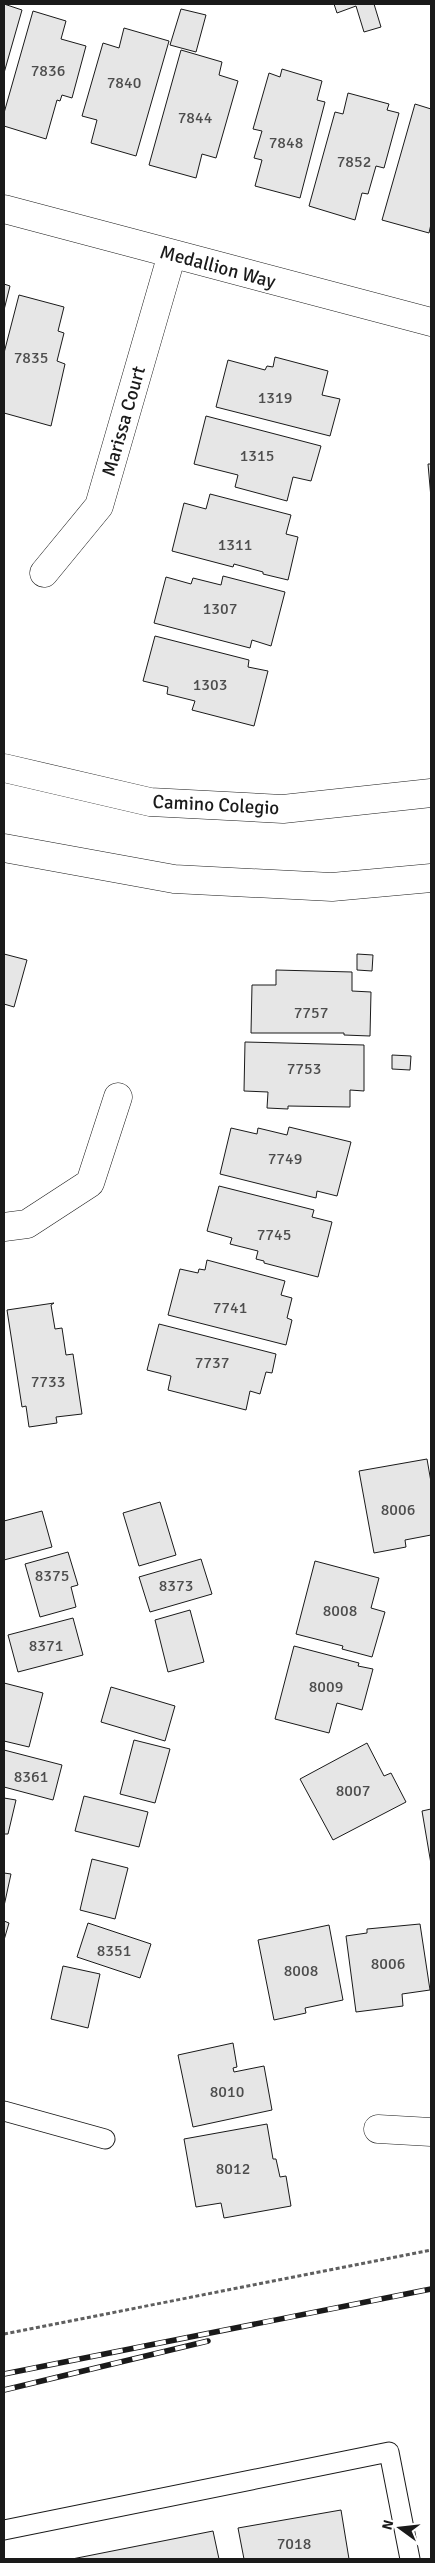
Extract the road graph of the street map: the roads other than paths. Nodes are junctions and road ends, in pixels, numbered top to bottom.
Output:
1 (4, 209) edge
2 (172, 254) junction
3 (431, 322) edge
4 (44, 573) dead end
5 (4, 768) edge
6 (431, 793) edge
7 (4, 848) edge
8 (431, 878) edge
9 (118, 1097) dead end
10 (4, 1227) edge
11 (4, 2110) edge
12 (378, 2129) dead end
13 (431, 2132) edge
14 (105, 2139) dead end
15 (4, 2530) edge
16 (410, 2559) edge

1 - 2 street, Medallion Way
2 - 3 street, Medallion Way
2 - 4 street, Marissa Court
5 - 6 street, Camino Colegio
7 - 8 street
9 - 10 street
11 - 14 lane
12 - 13 street
15 - 16 lane

